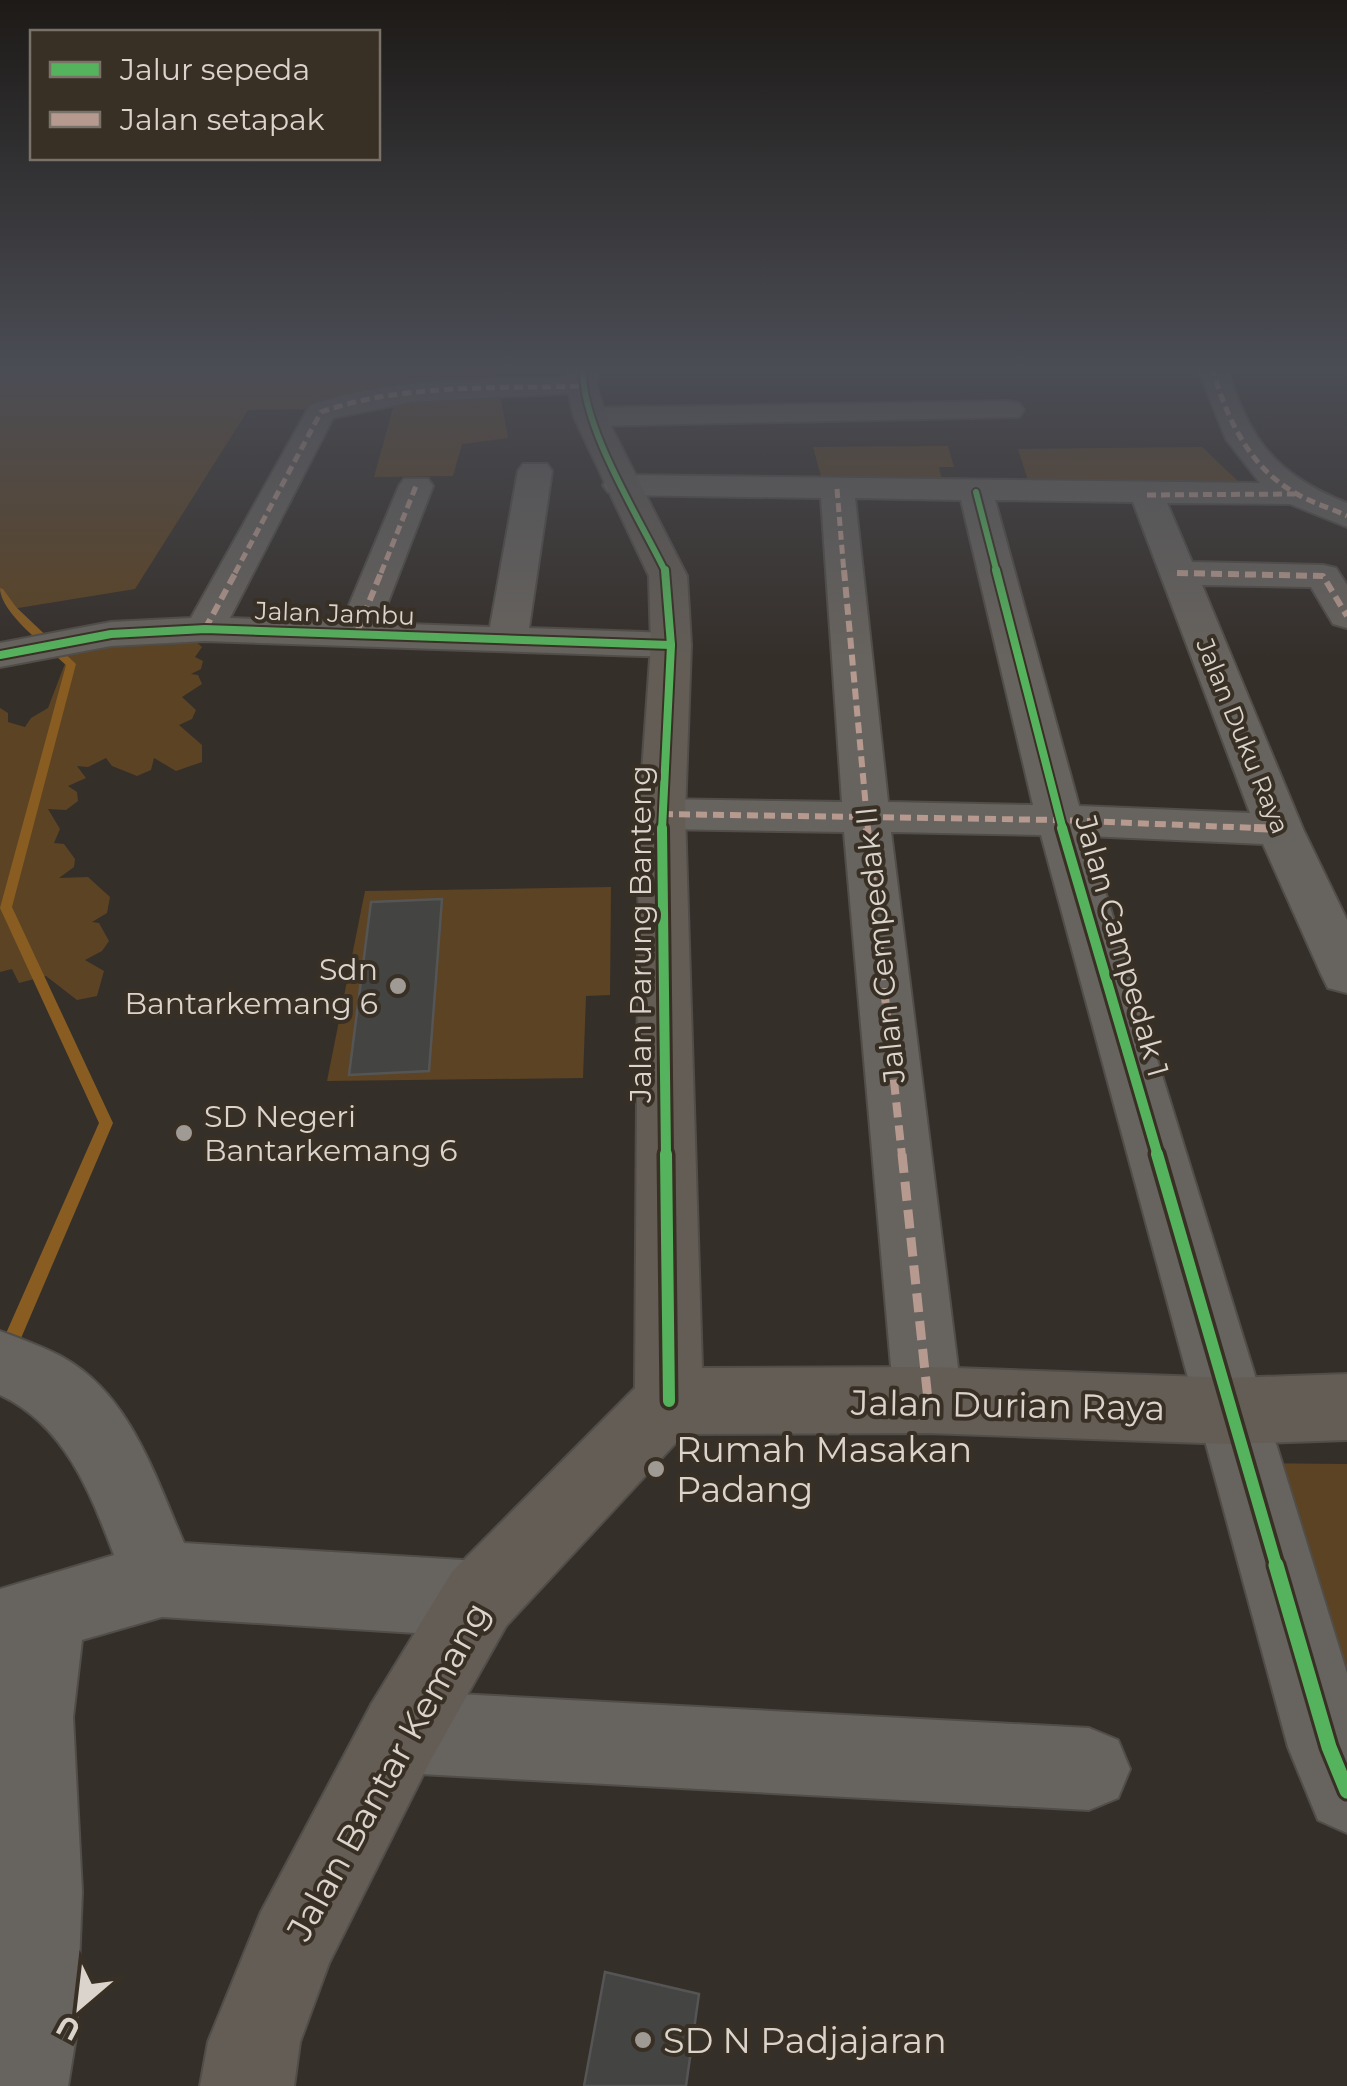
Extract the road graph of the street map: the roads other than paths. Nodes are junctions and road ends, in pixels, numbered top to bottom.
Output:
1 (293, 464) edge
2 (612, 464) edge
3 (1262, 464) edge
4 (535, 471) dead end
5 (416, 486) dead end
6 (620, 486) junction
7 (837, 489) junction
8 (976, 492) junction
9 (1148, 494) junction
10 (1294, 494) junction
11 (1347, 516) edge
12 (1177, 573) junction
13 (1347, 616) edge
14 (205, 629) junction
15 (357, 632) junction
16 (508, 639) junction
17 (672, 644) junction
18 (4, 654) edge
19 (662, 814) junction
20 (866, 816) junction
21 (1060, 820) junction
22 (1280, 829) junction
23 (1330, 898) edge
24 (1347, 974) edge
25 (2, 1363) edge
26 (928, 1400) junction
27 (669, 1401) junction
28 (1347, 1407) edge
29 (1230, 1411) junction
30 (162, 1579) junction
31 (480, 1599) junction
32 (21, 1620) edge
33 (401, 1732) junction
34 (1089, 1769) dead end
35 (1347, 1791) edge
36 (21, 2086) edge
37 (247, 2086) edge

1 - 14 street
2 - 6 street, Jalan Parung Banteng
3 - 10 street
4 - 16 street
5 - 15 street
6 - 7 street
6 - 17 street, Jalan Parung Banteng
7 - 8 street
7 - 20 street, Jalan Cempedak II
8 - 9 street
8 - 21 street, Jalan Campedak 1
9 - 10 street
9 - 12 street, Jalan Duku Raya
10 - 11 street
12 - 13 street
12 - 22 street, Jalan Duku Raya
14 - 15 street, Jalan Jambu
14 - 18 street, Jalan Jambu
15 - 16 street, Jalan Jambu
16 - 17 street, Jalan Jambu
17 - 19 street, Jalan Parung Banteng
19 - 20 street
19 - 27 street, Jalan Parung Banteng
20 - 21 street
20 - 26 street, Jalan Cempedak II
21 - 22 street
21 - 29 street, Jalan Campedak 1
22 - 23 street, Jalan Duku Raya
23 - 24 street, Jalan Duku Raya
25 - 30 street
26 - 27 street, Jalan Durian Raya
26 - 29 street, Jalan Durian Raya
27 - 31 street, Jalan Bantar Kemang
28 - 29 street, Jalan Durian Raya
29 - 35 street, Jalan Campedak 1
30 - 31 street
30 - 32 street
31 - 33 street, Jalan Bantar Kemang
32 - 36 street
33 - 34 street
33 - 37 street, Jalan Bantar Kemang

